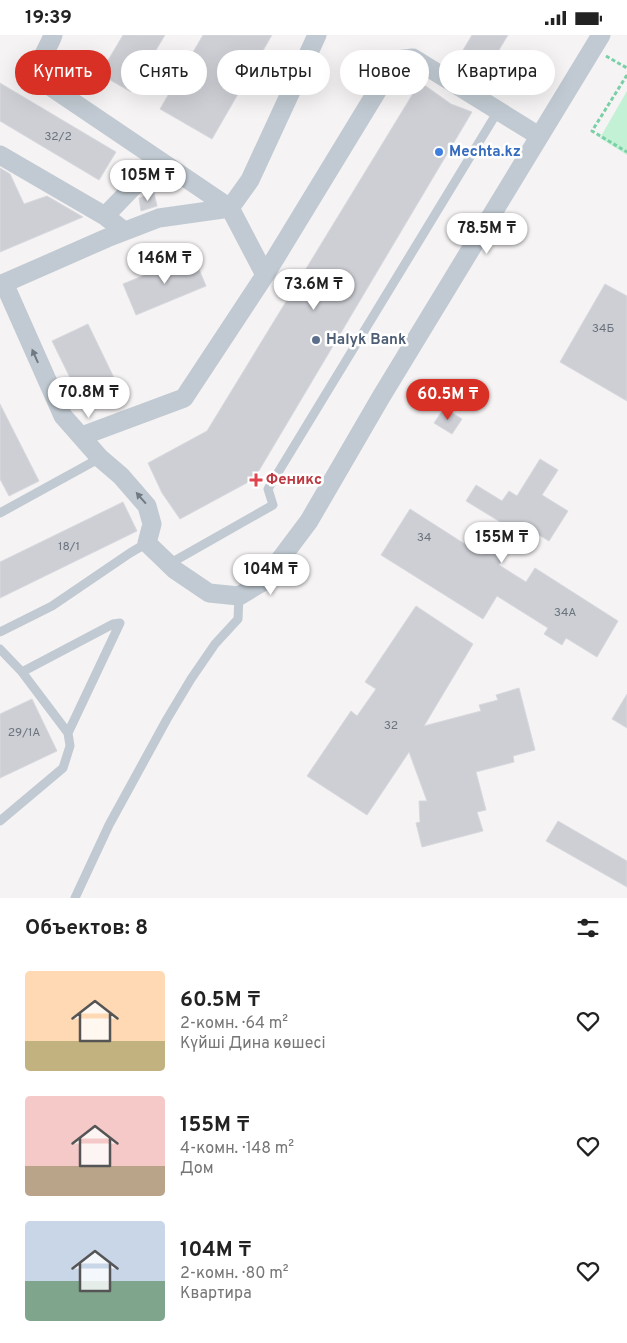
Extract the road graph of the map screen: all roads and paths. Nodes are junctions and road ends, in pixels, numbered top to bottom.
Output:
1 (54, 35) edge
2 (317, 35) edge
3 (597, 41) edge
4 (627, 68) edge
5 (627, 75) edge
6 (498, 111) junction
7 (539, 136) junction
8 (627, 152) edge
9 (0, 155) edge
10 (158, 161) junction
11 (230, 208) junction
12 (105, 216) junction
13 (124, 231) junction
14 (265, 275) junction
15 (2, 284) edge
16 (82, 436) junction
17 (100, 458) junction
18 (0, 513) edge
19 (148, 543) junction
20 (169, 564) junction
21 (239, 596) junction
22 (0, 632) edge
23 (0, 649) edge
24 (22, 672) junction
25 (68, 733) junction
26 (0, 821) edge
27 (74, 898) edge

1 - 10 street
2 - 11 street
3 - 4 path
3 - 7 street
5 - 8 path
6 - 7 street
6 - 14 street
6 - 20 lane
7 - 21 street
9 - 12 street
10 - 11 street
10 - 12 street
11 - 13 street
11 - 14 street
12 - 13 street
13 - 15 street
14 - 16 street
16 -> 15 street
16 - 17 street
17 - 18 lane
19 -> 17 street
19 - 20 street
19 - 22 lane
20 - 21 street
21 - 27 lane
23 - 24 lane
24 - 25 lane
24 - 25 lane
25 - 26 lane

